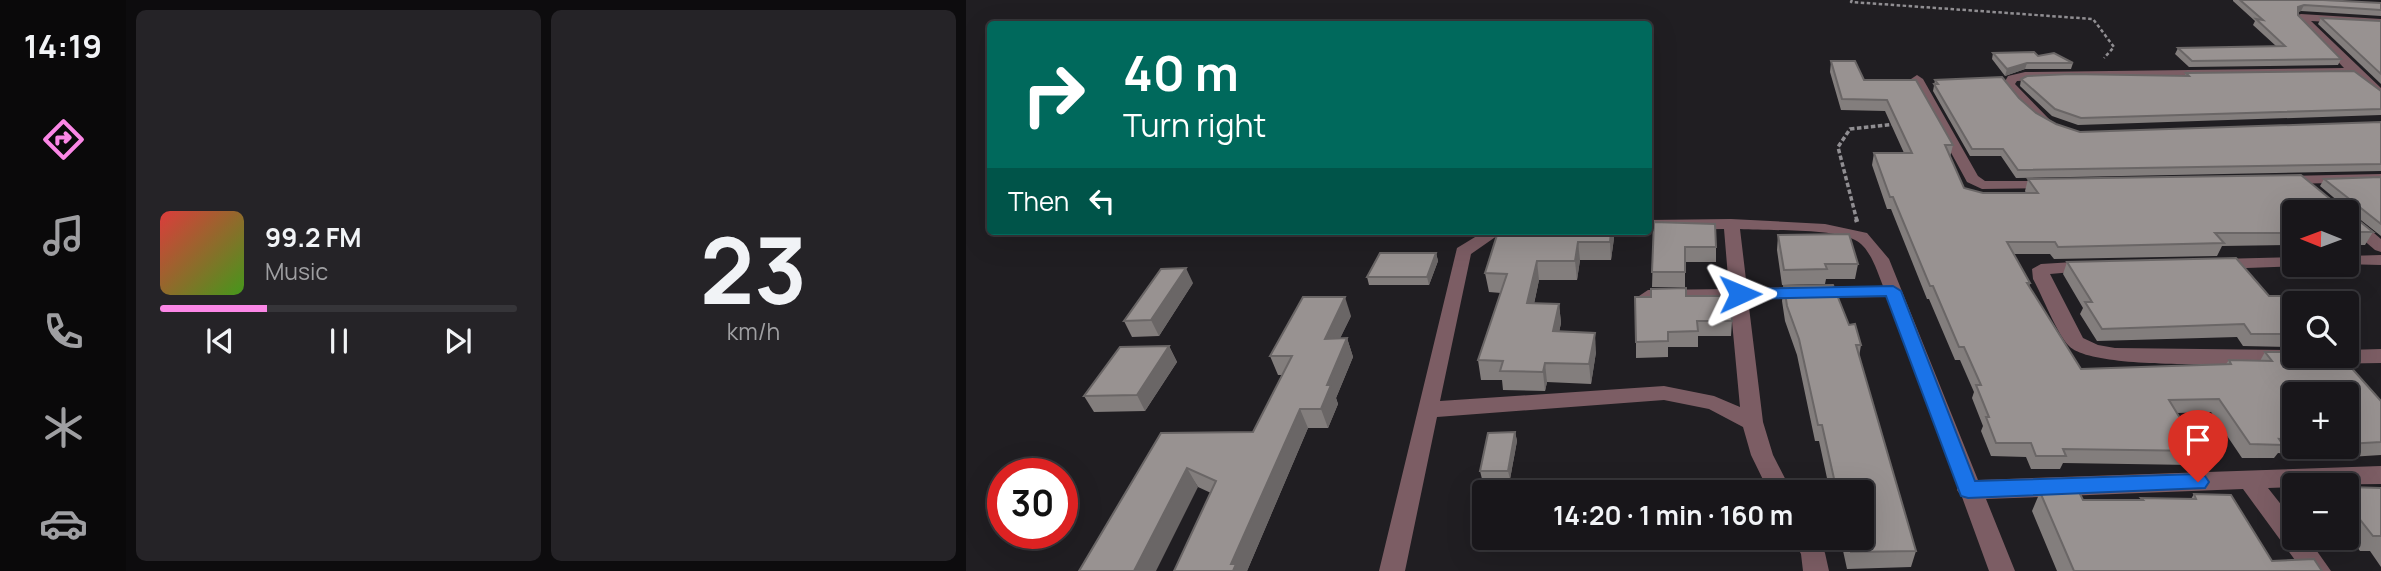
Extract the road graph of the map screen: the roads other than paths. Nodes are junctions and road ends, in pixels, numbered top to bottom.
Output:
1 (2381, 22) edge
2 (2354, 71) junction
3 (1917, 79) edge
4 (2381, 94) edge
5 (2057, 128) edge
6 (2381, 178) edge
7 (2273, 180) edge
8 (2300, 180) junction
9 (2064, 184) edge
10 (2320, 196) edge
11 (1731, 224) junction
12 (1652, 225) edge
13 (2359, 228) edge
14 (1490, 235) edge
15 (2381, 247) edge
16 (2381, 260) edge
17 (2359, 261) edge
18 (2282, 262) edge
19 (2202, 264) edge
20 (2106, 266) edge
21 (1893, 291) junction
22 (1740, 294) junction
23 (1648, 296) edge
24 (2381, 356) edge
25 (1427, 410) junction
26 (1752, 422) junction
27 (2381, 475) edge
28 (1775, 480) edge
29 (2249, 480) junction
30 (1968, 490) junction
31 (1811, 550) edge
32 (1392, 571) edge
33 (1816, 571) edge
34 (2001, 571) edge
35 (2318, 571) edge

1 - 2 street
2 - 4 street
2 - 5 street
3 - 9 street
6 - 8 street
7 - 8 street
8 - 10 street
11 - 12 street
11 - 21 street
11 - 22 street
13 - 15 street
14 - 25 street
16 - 17 street
18 - 19 street
20 - 24 street
21 - 22 street
21 - 30 street
22 - 23 street
22 - 26 street
25 - 26 street
25 - 32 street
26 - 28 street
27 - 29 street
29 - 30 street
29 - 35 street
30 - 34 street
31 - 33 street

